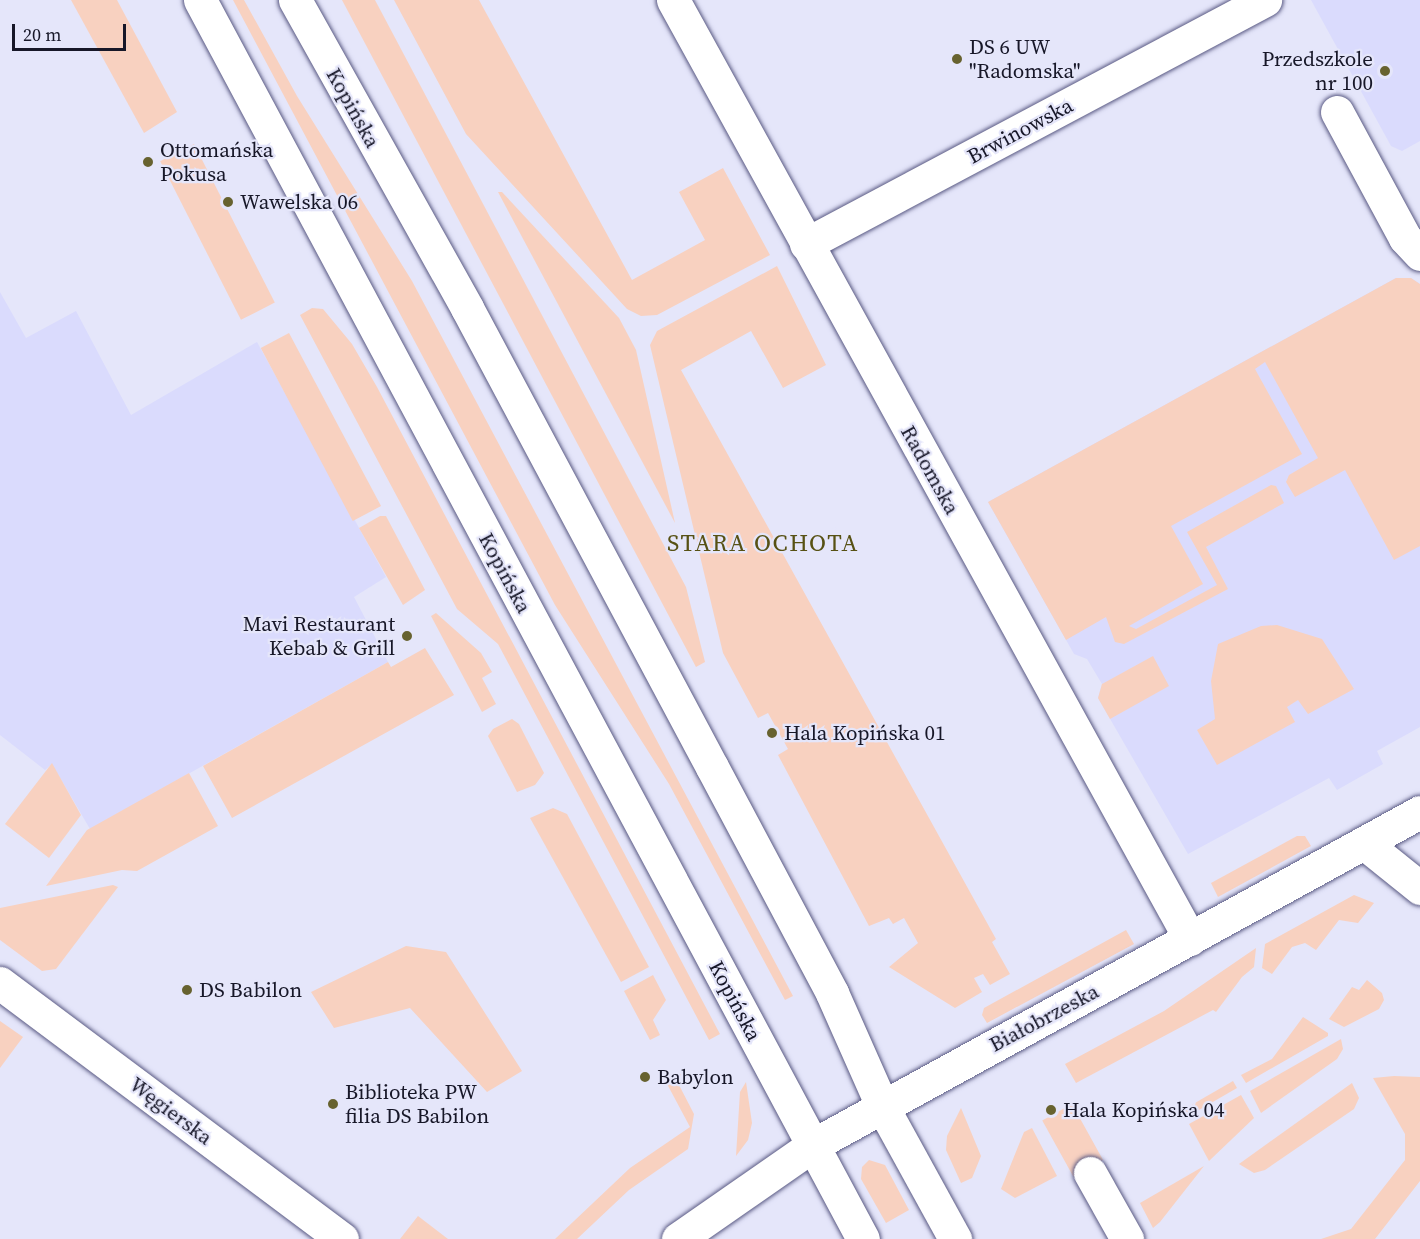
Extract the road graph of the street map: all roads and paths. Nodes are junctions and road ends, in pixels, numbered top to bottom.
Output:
1 (200, 0) edge
2 (294, 0) edge
3 (674, 0) edge
4 (1265, 0) edge
5 (1337, 112) dead end
6 (806, 244) junction
7 (1420, 254) edge
8 (1420, 813) edge
9 (1364, 843) junction
10 (1420, 888) edge
11 (1190, 939) junction
12 (0, 983) edge
13 (882, 1106) junction
14 (813, 1145) junction
15 (1090, 1173) dead end
16 (342, 1239) edge
17 (678, 1239) edge
18 (863, 1239) edge
19 (955, 1239) edge
20 (1127, 1239) edge

1 - 14 street, Kopińska
2 - 13 street, Kopińska
3 - 6 street, Radomska
4 - 6 street, Brwinowska
5 - 7 street
6 - 11 street, Radomska
8 - 9 street, Białobrzeska
9 - 10 street
9 - 11 street, Białobrzeska
11 - 13 street, Białobrzeska
12 - 16 street, Węgierska
13 - 14 street, Białobrzeska
13 - 19 street, Kopińska
14 - 17 street, Białobrzeska
14 - 18 street, Kopińska
15 - 20 street

